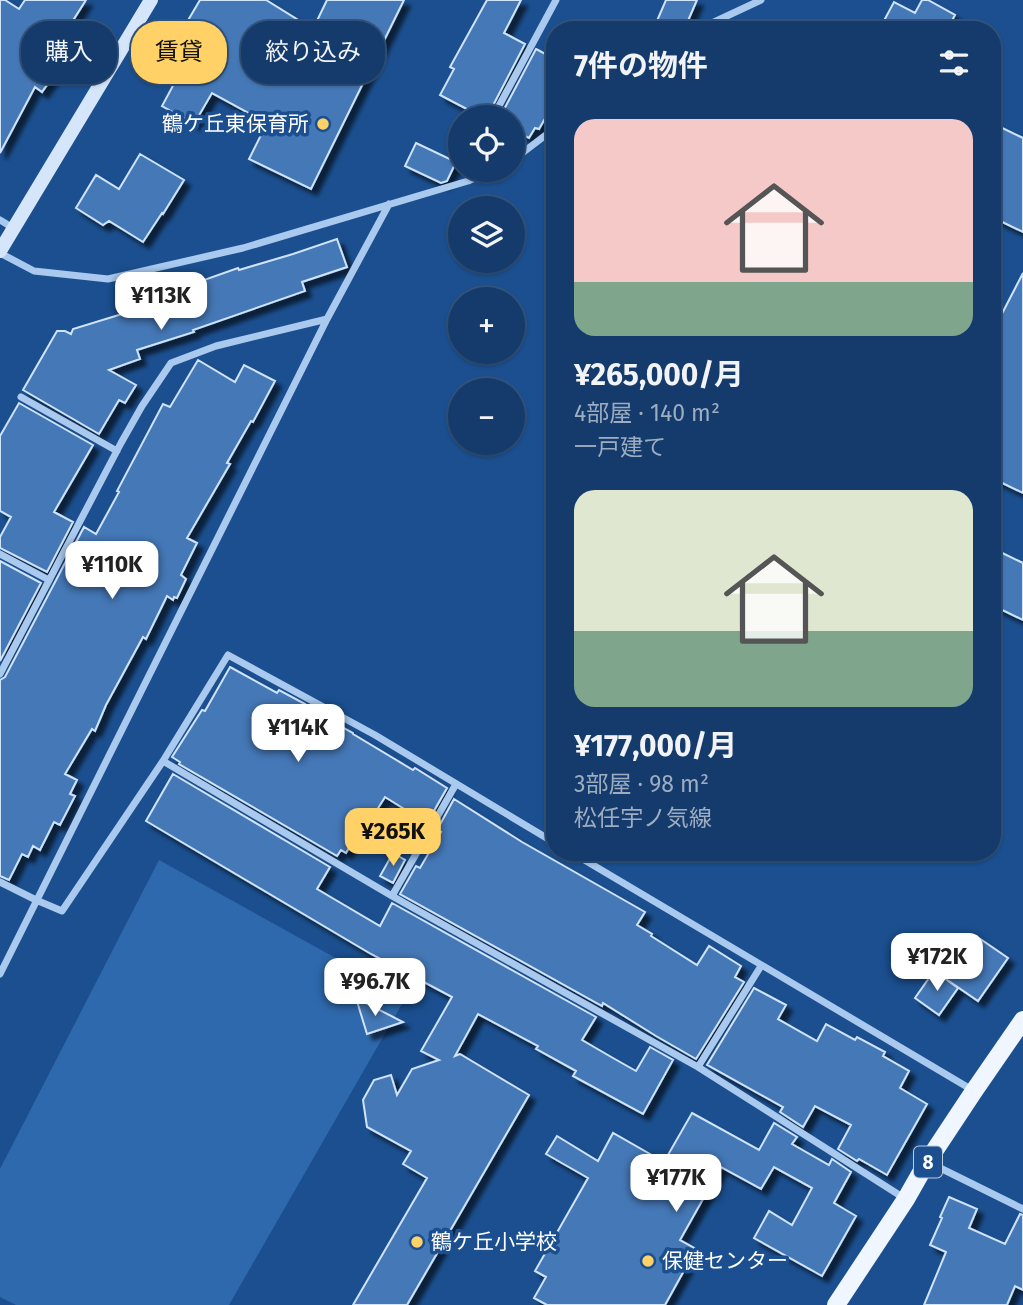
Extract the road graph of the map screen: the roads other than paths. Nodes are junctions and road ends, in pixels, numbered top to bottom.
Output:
1 (151, 0) edge
2 (556, 0) edge
3 (761, 0) edge
4 (716, 21) edge
5 (499, 105) edge
6 (546, 135) edge
7 (525, 151) edge
8 (465, 182) edge
9 (389, 204) junction
10 (0, 220) edge
11 (13, 228) junction
12 (0, 252) edge
13 (327, 319) junction
14 (21, 397) dead end
15 (117, 451) junction
16 (0, 554) edge
17 (49, 580) junction
18 (0, 674) edge
19 (163, 761) junction
20 (456, 784) junction
21 (546, 838) edge
22 (586, 861) edge
23 (0, 882) edge
24 (392, 896) junction
25 (36, 900) junction
26 (761, 966) junction
27 (0, 974) edge
28 (1023, 1020) edge
29 (698, 1067) junction
30 (974, 1091) junction
31 (928, 1162) junction
32 (906, 1199) junction
33 (1023, 1209) edge
34 (836, 1305) edge

1 - 11 street
2 - 5 street
3 - 4 street
6 - 7 street
8 - 9 street
9 - 12 street
9 - 13 street
10 - 11 street
11 - 12 street
13 - 15 street
13 - 25 street
14 - 15 street
15 - 17 street
16 - 17 street
17 - 18 street
19 - 20 street
19 - 24 street
19 - 25 street
20 - 21 street
20 - 24 street
22 - 26 street
23 - 25 street
24 - 29 street
25 - 27 street
26 - 29 street
26 - 30 street
28 - 30 main road, 8
29 - 32 street
30 - 31 main road, 8
31 - 32 main road, 8
31 - 33 street
32 - 34 main road, 8

